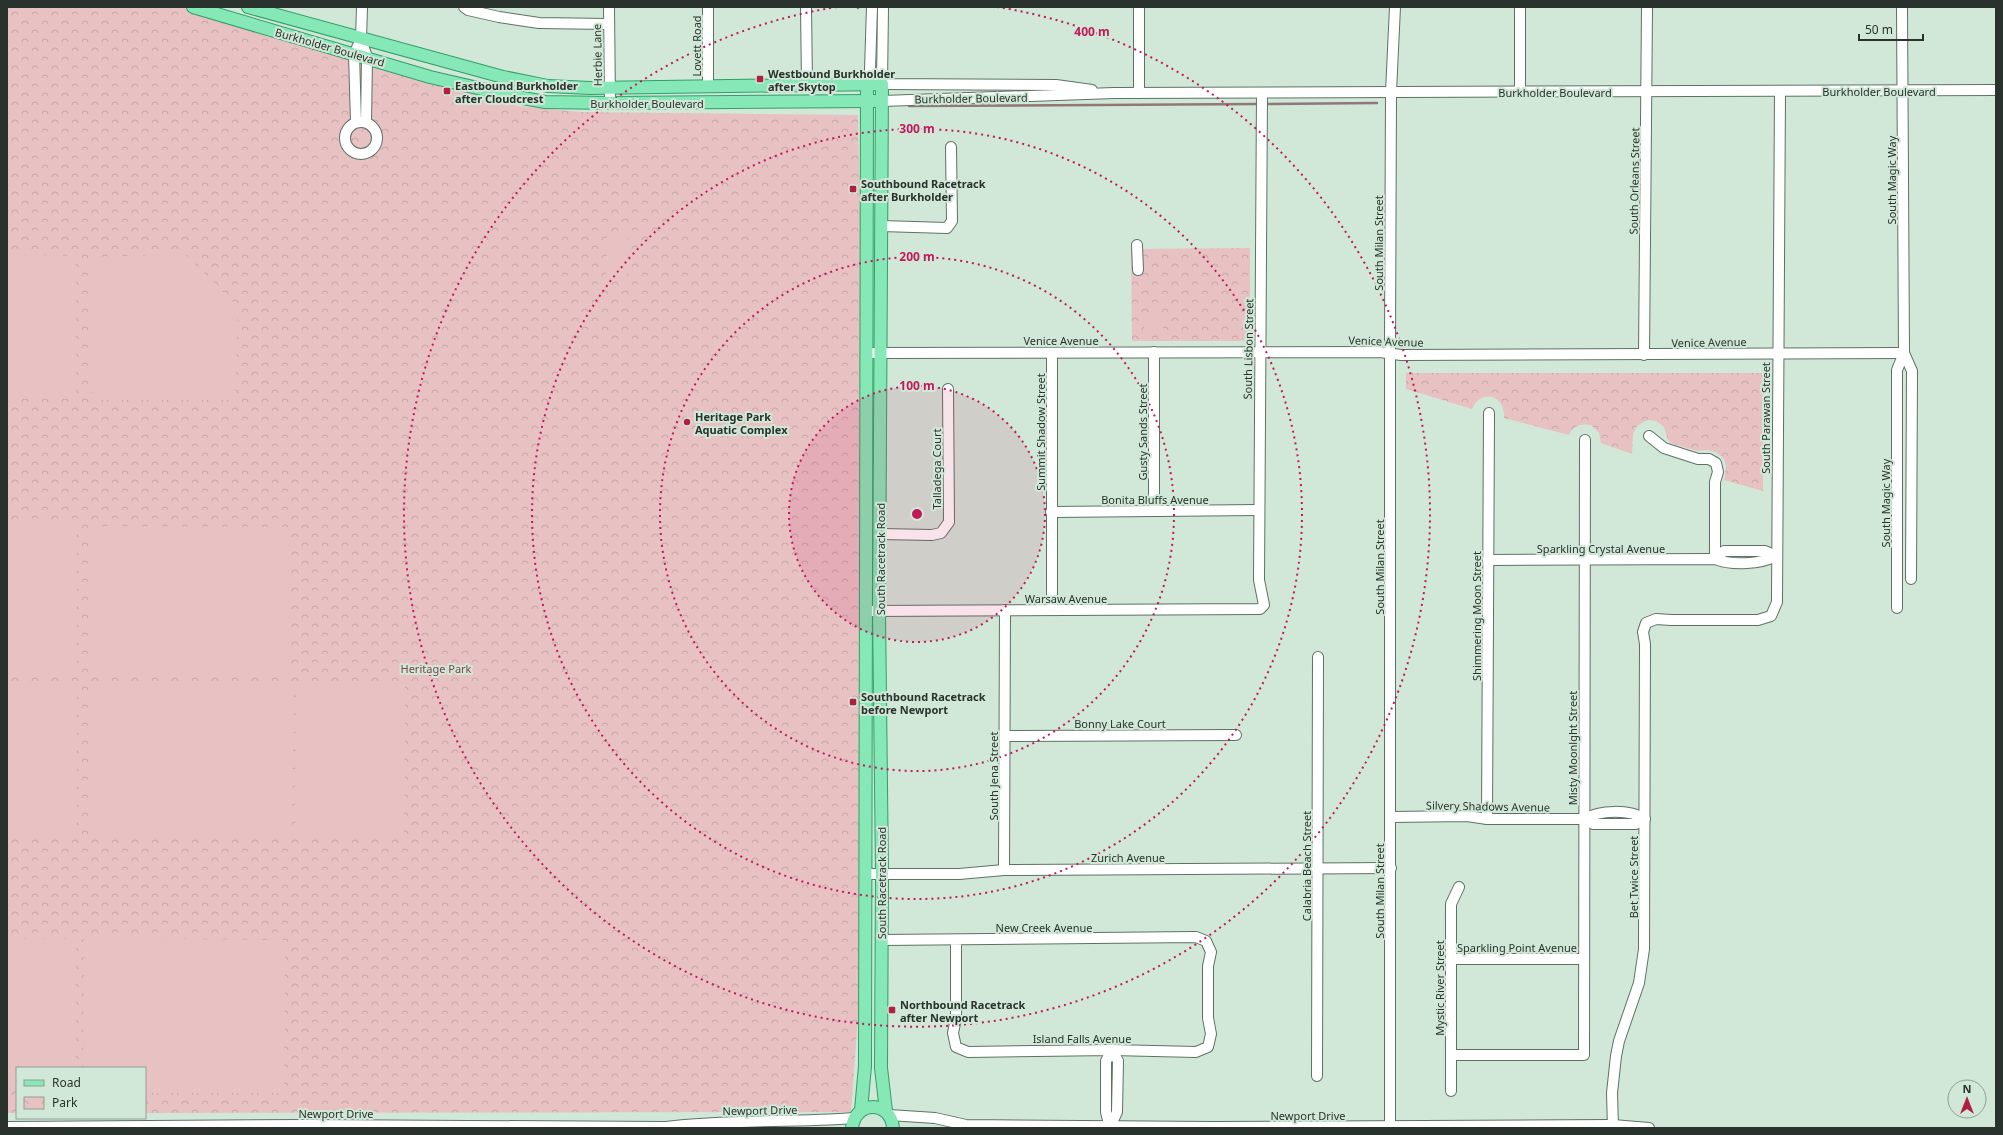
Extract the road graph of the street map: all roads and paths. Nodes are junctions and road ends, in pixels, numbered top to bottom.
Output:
1 (193, 7) edge
2 (248, 7) edge
3 (362, 7) edge
4 (464, 7) edge
5 (609, 7) edge
6 (708, 7) edge
7 (806, 7) edge
8 (872, 7) edge
9 (883, 7) edge
10 (1139, 7) edge
11 (1395, 7) edge
12 (1520, 7) edge
13 (1647, 7) edge
14 (1902, 7) edge
15 (608, 24) junction
16 (361, 39) junction
17 (354, 54) junction
18 (367, 57) junction
19 (867, 84) junction
20 (882, 84) junction
21 (708, 85) junction
22 (807, 85) junction
23 (610, 87) junction
24 (1902, 90) junction
25 (1996, 90) edge
26 (1780, 91) junction
27 (1391, 92) junction
28 (1520, 92) junction
29 (1647, 92) junction
30 (1114, 93) junction
31 (1139, 93) junction
32 (1262, 93) junction
33 (882, 101) junction
34 (867, 102) junction
35 (610, 104) junction
36 (356, 122) junction
37 (366, 122) junction
38 (951, 147) dead end
39 (881, 226) junction
40 (1137, 245) dead end
41 (1138, 270) dead end
42 (1052, 352) junction
43 (1154, 352) junction
44 (1259, 352) junction
45 (866, 353) junction
46 (881, 353) junction
47 (1390, 353) junction
48 (1777, 353) junction
49 (1904, 353) junction
50 (1644, 355) junction
51 (948, 389) dead end
52 (1488, 413) dead end
53 (1649, 436) dead end
54 (1585, 440) dead end
55 (1259, 510) junction
56 (1154, 511) junction
57 (1051, 512) junction
58 (880, 534) junction
59 (1777, 556) junction
60 (1715, 559) junction
61 (1488, 560) junction
62 (1585, 560) junction
63 (1911, 579) dead end
64 (1264, 605) joint
65 (1897, 608) dead end
66 (1005, 610) junction
67 (1052, 610) junction
68 (867, 611) junction
69 (880, 611) junction
70 (1646, 623) joint
71 (1318, 656) dead end
72 (1236, 735) dead end
73 (1005, 736) junction
74 (1391, 817) junction
75 (1487, 819) junction
76 (1584, 819) junction
77 (1645, 819) junction
78 (1391, 868) junction
79 (1318, 869) junction
80 (1004, 870) junction
81 (882, 873) junction
82 (866, 874) junction
83 (1459, 887) dead end
84 (881, 940) junction
85 (956, 940) junction
86 (1451, 959) junction
87 (1584, 959) junction
88 (1208, 1046) joint
89 (1112, 1050) junction
90 (1451, 1055) junction
91 (1318, 1076) dead end
92 (1451, 1091) dead end
93 (888, 1113) junction
94 (856, 1119) edge
95 (966, 1125) junction
96 (7, 1127) edge
97 (309, 1127) edge
98 (364, 1127) edge
99 (488, 1127) edge
100 (607, 1127) edge
101 (1110, 1127) edge
102 (1390, 1127) junction
103 (1612, 1127) edge
104 (97, 1128) edge
105 (667, 1128) edge
106 (893, 1128) edge
107 (955, 1128) edge
108 (1214, 1128) edge
109 (1649, 1128) edge

1 - 17 main road, Burkholder Boulevard
2 - 16 main road, Burkholder Boulevard
3 - 16 street
4 - 15 street
5 - 15 street, Herbie Lane
6 - 21 street, Lovett Road
7 - 22 street
8 - 19 street, South Racetrack Road
9 - 20 street, South Racetrack Road
10 - 31 street
11 - 27 street, South Milan Street
12 - 28 street
13 - 29 street, South Orleans Street
14 - 24 street, South Magic Way
15 - 23 street, Herbie Lane
16 - 17 street
16 - 18 street
16 - 23 main road, Burkholder Boulevard
17 - 18 main road, Burkholder Boulevard
17 - 36 street
18 - 35 main road, Burkholder Boulevard
18 - 37 street
19 - 20 main road, Burkholder Boulevard
19 - 22 main road, Burkholder Boulevard
19 - 34 main road, South Racetrack Road
20 - 30 street, Burkholder Boulevard
20 - 33 main road, South Racetrack Road
21 - 22 main road, Burkholder Boulevard
21 - 23 main road, Burkholder Boulevard
23 - 35 street, Herbie Lane
24 - 25 street, Burkholder Boulevard
24 - 26 street, Burkholder Boulevard
24 - 49 street, South Magic Way
26 - 29 street, Burkholder Boulevard
26 - 48 street, South Parawan Street
27 - 28 street, Burkholder Boulevard
27 - 32 street, Burkholder Boulevard
27 - 47 street, South Milan Street
28 - 29 street, Burkholder Boulevard
29 - 50 street, South Orleans Street
30 - 31 street, Burkholder Boulevard
30 - 33 street, Burkholder Boulevard
31 - 32 street, Burkholder Boulevard
32 - 44 street, South Lisbon Street
33 - 34 main road, Burkholder Boulevard
33 - 39 main road, South Racetrack Road
34 - 35 main road, Burkholder Boulevard
34 - 45 main road, South Racetrack Road
36 - 37 street
36 - 37 street
38 - 39 street
39 - 46 main road, South Racetrack Road
40 - 41 street
42 - 43 street, Venice Avenue
42 - 46 street, Venice Avenue
42 - 57 street, Summit Shadow Street
43 - 44 street, Venice Avenue
43 - 56 street, Gusty Sands Street
44 - 47 street, Venice Avenue
44 - 55 street, South Lisbon Street
45 - 46 street, Venice Avenue
45 - 68 main road, South Racetrack Road
46 - 58 main road, South Racetrack Road
47 - 50 street, Venice Avenue
47 - 74 street, South Milan Street
48 - 49 street, Venice Avenue
48 - 50 street, Venice Avenue
48 - 59 street, South Parawan Street
49 - 63 street, South Magic Way
49 - 65 street, South Magic Way
51 - 58 street, Talladega Court
52 - 61 street, Shimmering Moon Street
53 - 60 street
54 - 62 street, Misty Moonlght Street
55 - 56 street, Bonita Bluffs Avenue
55 - 64 street, South Lisbon Street
56 - 57 street, Bonita Bluffs Avenue
57 - 67 street, Summit Shadow Street
58 - 69 main road, South Racetrack Road
59 - 60 street, Sparkling Crystal Avenue
59 - 70 street, South Parawan Street
60 - 62 street, Sparkling Crystal Avenue
61 - 62 street, Sparkling Crystal Avenue
61 - 75 street, Shimmering Moon Street
62 - 76 street, Misty Moonlght Street
64 - 67 street, Warsaw Avenue
66 - 67 street, Warsaw Avenue
66 - 69 street, Warsaw Avenue
66 - 73 street, South Jena Street
68 - 69 street, Warsaw Avenue
68 - 82 main road, South Racetrack Road
69 - 81 main road, South Racetrack Road
70 - 77 street, Bet Twice Street
71 - 79 street, Calabria Beach Street
72 - 73 street, Bonny Lake Court
73 - 80 street, South Jena Street
74 - 75 street, Silvery Shadows Avenue
74 - 78 street, South Milan Street
75 - 76 street, Silvery Shadows Avenue
76 - 77 street, Silvery Shadows Avenue
76 - 87 street, Misty Moonlght Street
77 - 103 street, Bet Twice Street
78 - 79 street, Zurich Avenue
78 - 102 street, South Milan Street
79 - 80 street, Zurich Avenue
79 - 91 street, Calabria Beach Street
80 - 81 street, Zurich Avenue
81 - 82 street, Zurich Avenue
81 - 84 main road, South Racetrack Road
82 - 94 main road, South Racetrack Road
83 - 86 street, Mystic River Street
84 - 85 street, New Creek Avenue
84 - 93 main road, South Racetrack Road
85 - 88 street, New Creek Avenue
85 - 89 street, Island Falls Avenue
86 - 87 street, Sparkling Point Avenue
86 - 90 street, Mystic River Street
87 - 90 street, Misty Moonlght Street
88 - 89 street, Island Falls Avenue
89 - 101 street
90 - 92 street, Mystic River Street
93 - 94 main road
93 - 95 street, Newport Drive
93 - 106 main road, South Racetrack Road
94 - 105 street, Newport Drive
95 - 101 street, Newport Drive
95 - 107 street, Newport Drive
96 - 104 street, Newport Drive
97 - 98 street, Newport Drive
97 - 104 street, Newport Drive
98 - 99 street, Newport Drive
99 - 100 street, Newport Drive
100 - 105 street, Newport Drive
101 - 108 street, Newport Drive
102 - 103 street, Newport Drive
102 - 108 street, Newport Drive
103 - 109 street, Newport Drive

